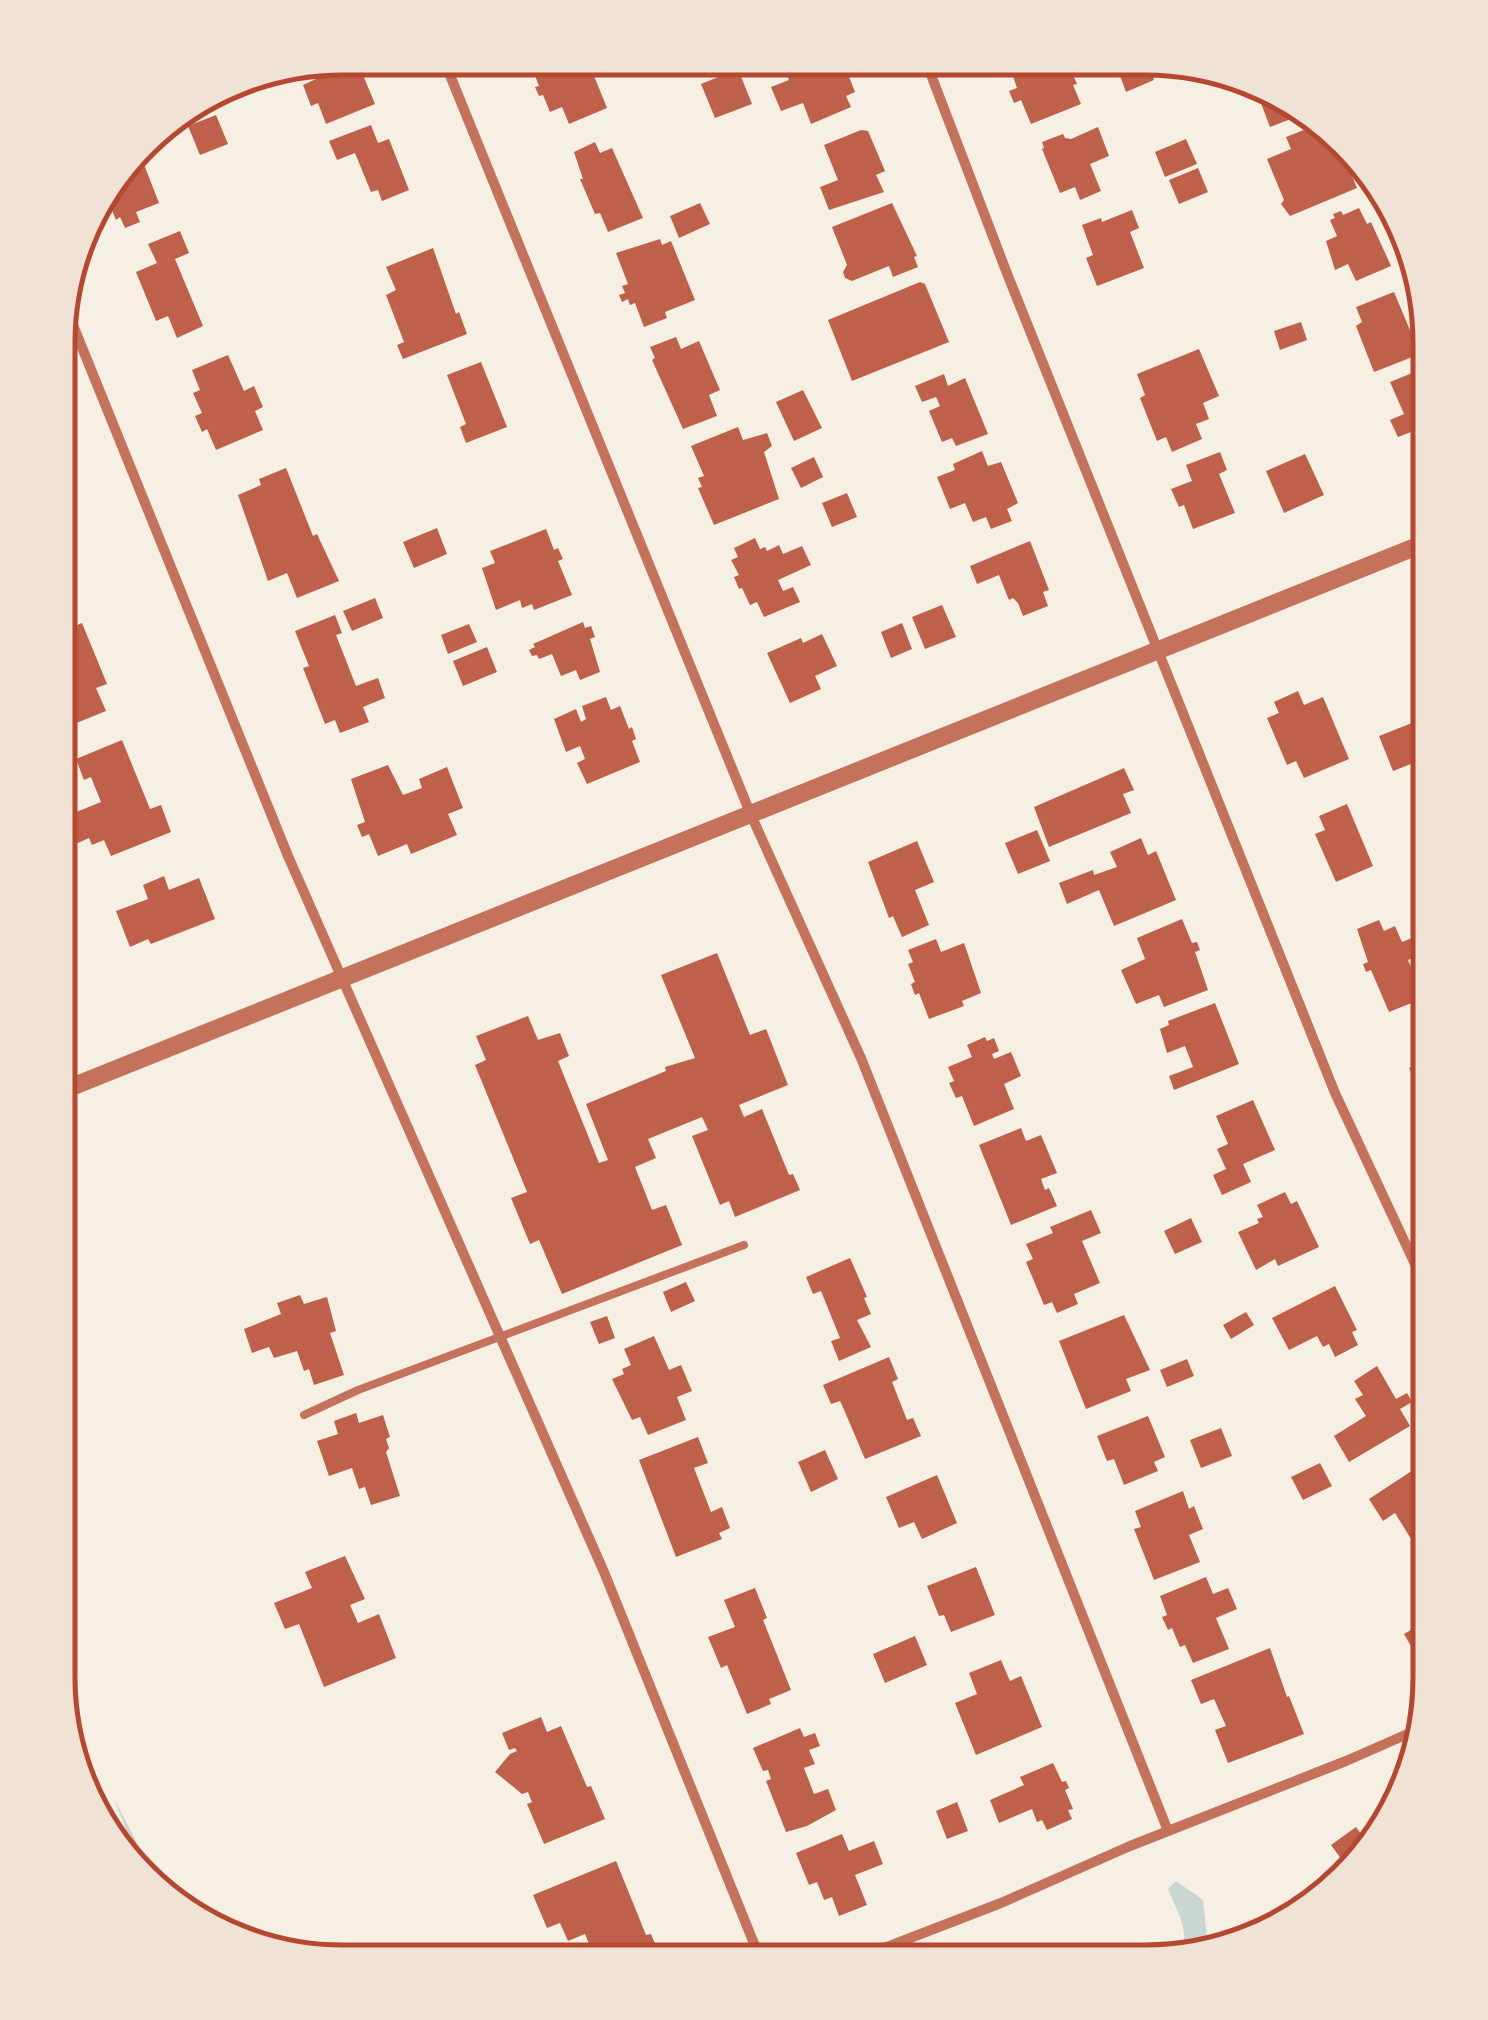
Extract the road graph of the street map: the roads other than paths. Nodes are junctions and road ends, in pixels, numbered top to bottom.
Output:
1 (450, 75) edge
2 (931, 75) edge
3 (76, 332) edge
4 (1413, 548) edge
5 (1158, 650) junction
6 (751, 815) junction
7 (342, 979) junction
8 (75, 1085) edge
9 (744, 1245) dead end
10 (1412, 1258) edge
11 (503, 1337) junction
12 (304, 1415) dead end
13 (1407, 1734) edge
14 (1168, 1831) junction
15 (754, 1945) edge
16 (892, 1945) edge

1 - 6 street
2 - 5 street
3 - 7 street
4 - 5 street
5 - 6 street
5 - 10 street
6 - 7 street
6 - 14 street
7 - 8 street
7 - 11 street
9 - 11 lane
11 - 12 lane
11 - 15 street
13 - 14 street
14 - 16 street

